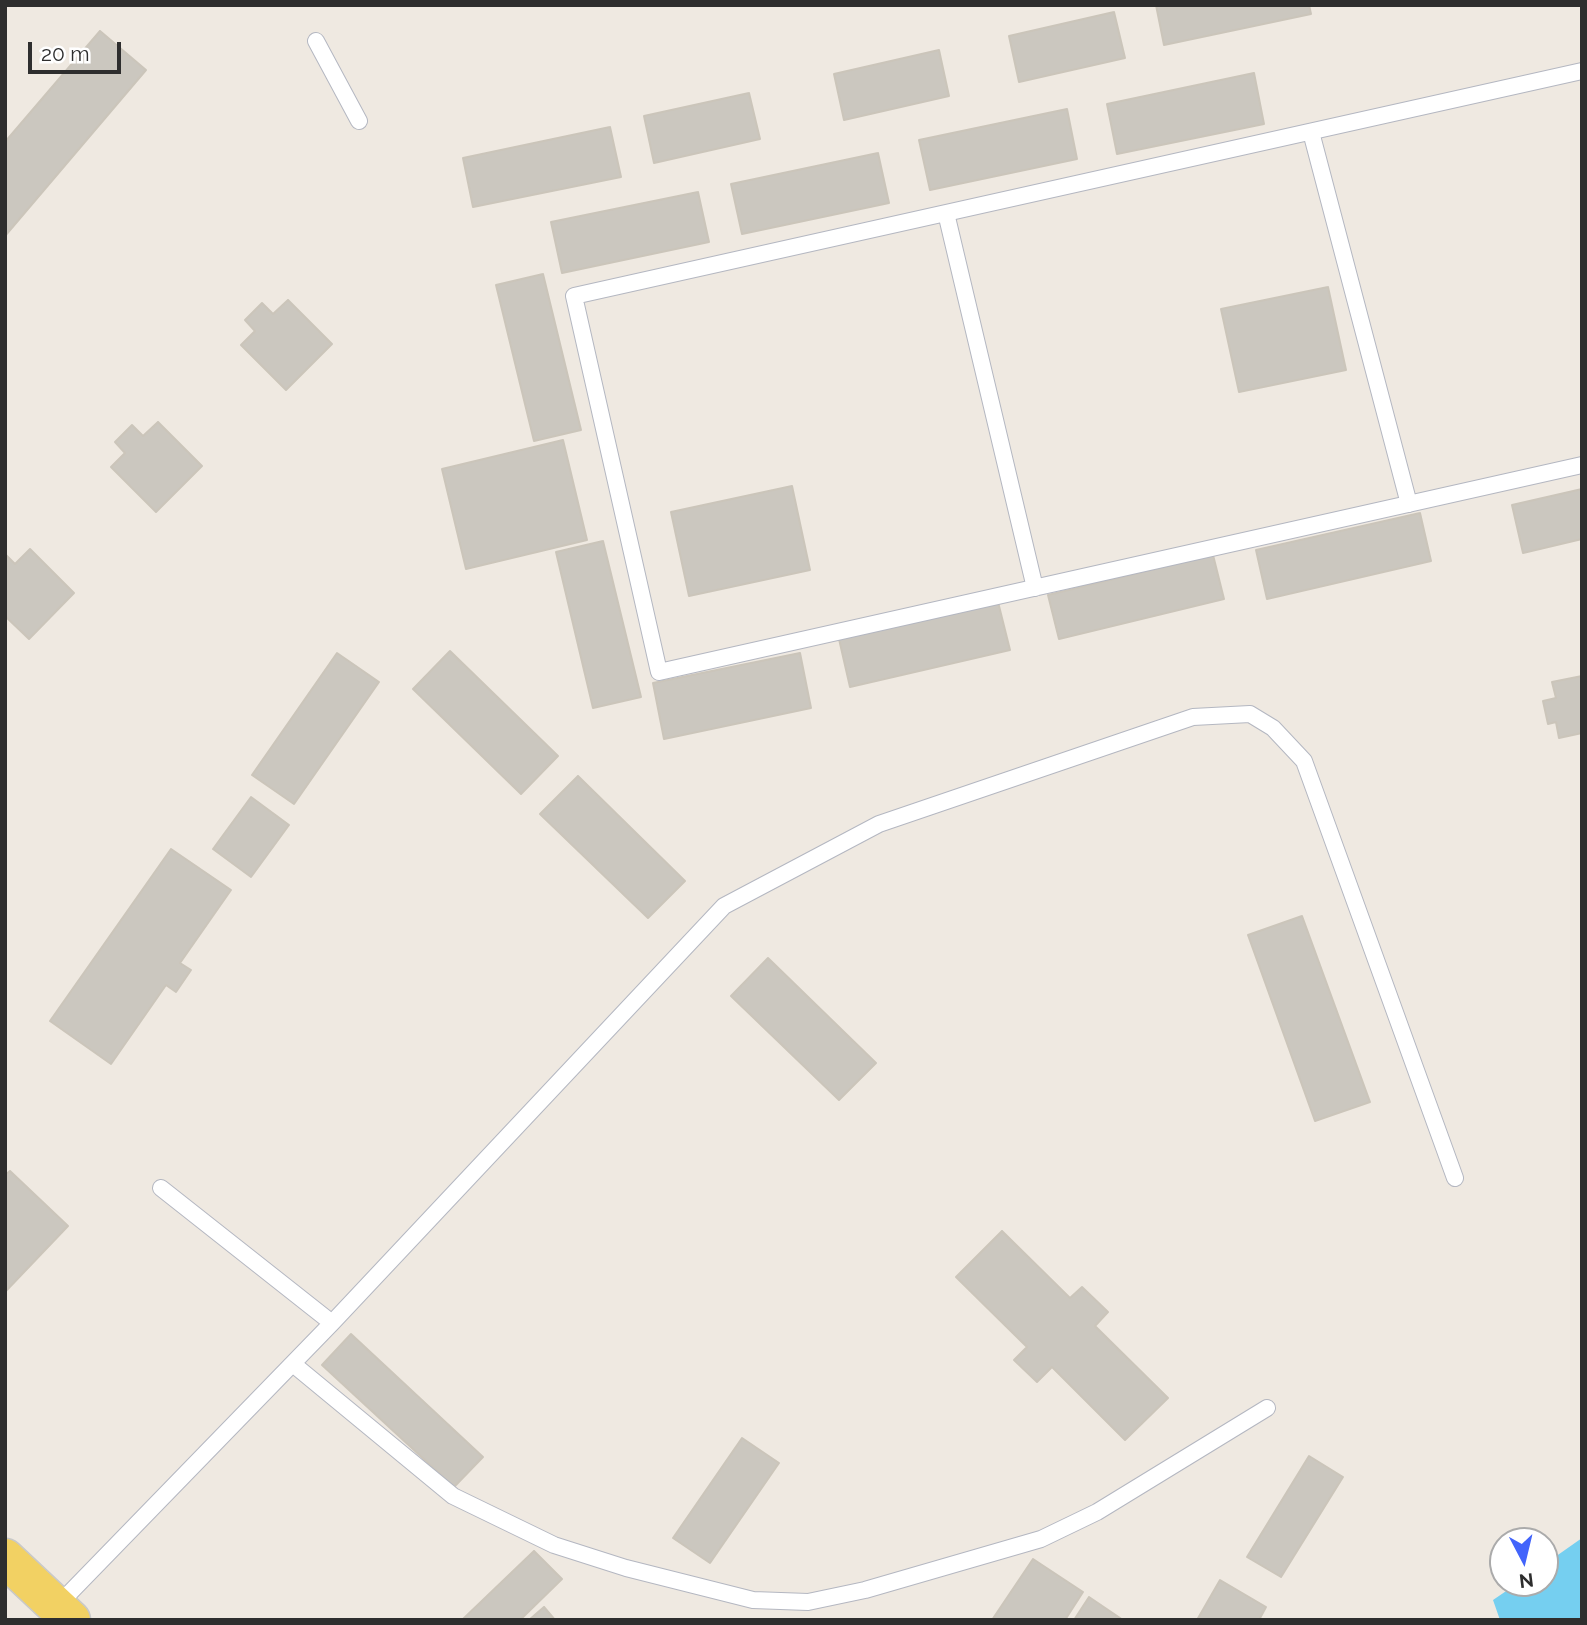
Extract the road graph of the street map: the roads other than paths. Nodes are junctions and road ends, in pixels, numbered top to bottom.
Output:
1 (316, 41) dead end
2 (1582, 71) edge
3 (359, 121) dead end
4 (1311, 132) junction
5 (946, 213) junction
6 (1582, 466) edge
7 (1409, 504) junction
8 (1035, 588) junction
9 (1455, 1178) dead end
10 (161, 1188) dead end
11 (332, 1323) junction
12 (293, 1364) junction
13 (1266, 1408) dead end
14 (5, 1558) edge
15 (64, 1613) edge

1 - 3 lane
2 - 4 lane
4 - 5 lane
4 - 7 lane
5 - 8 lane
5 - 8 lane
6 - 7 lane
7 - 8 lane
9 - 11 lane
10 - 11 lane
11 - 12 lane
12 - 13 lane
12 - 15 lane
14 - 15 main road

